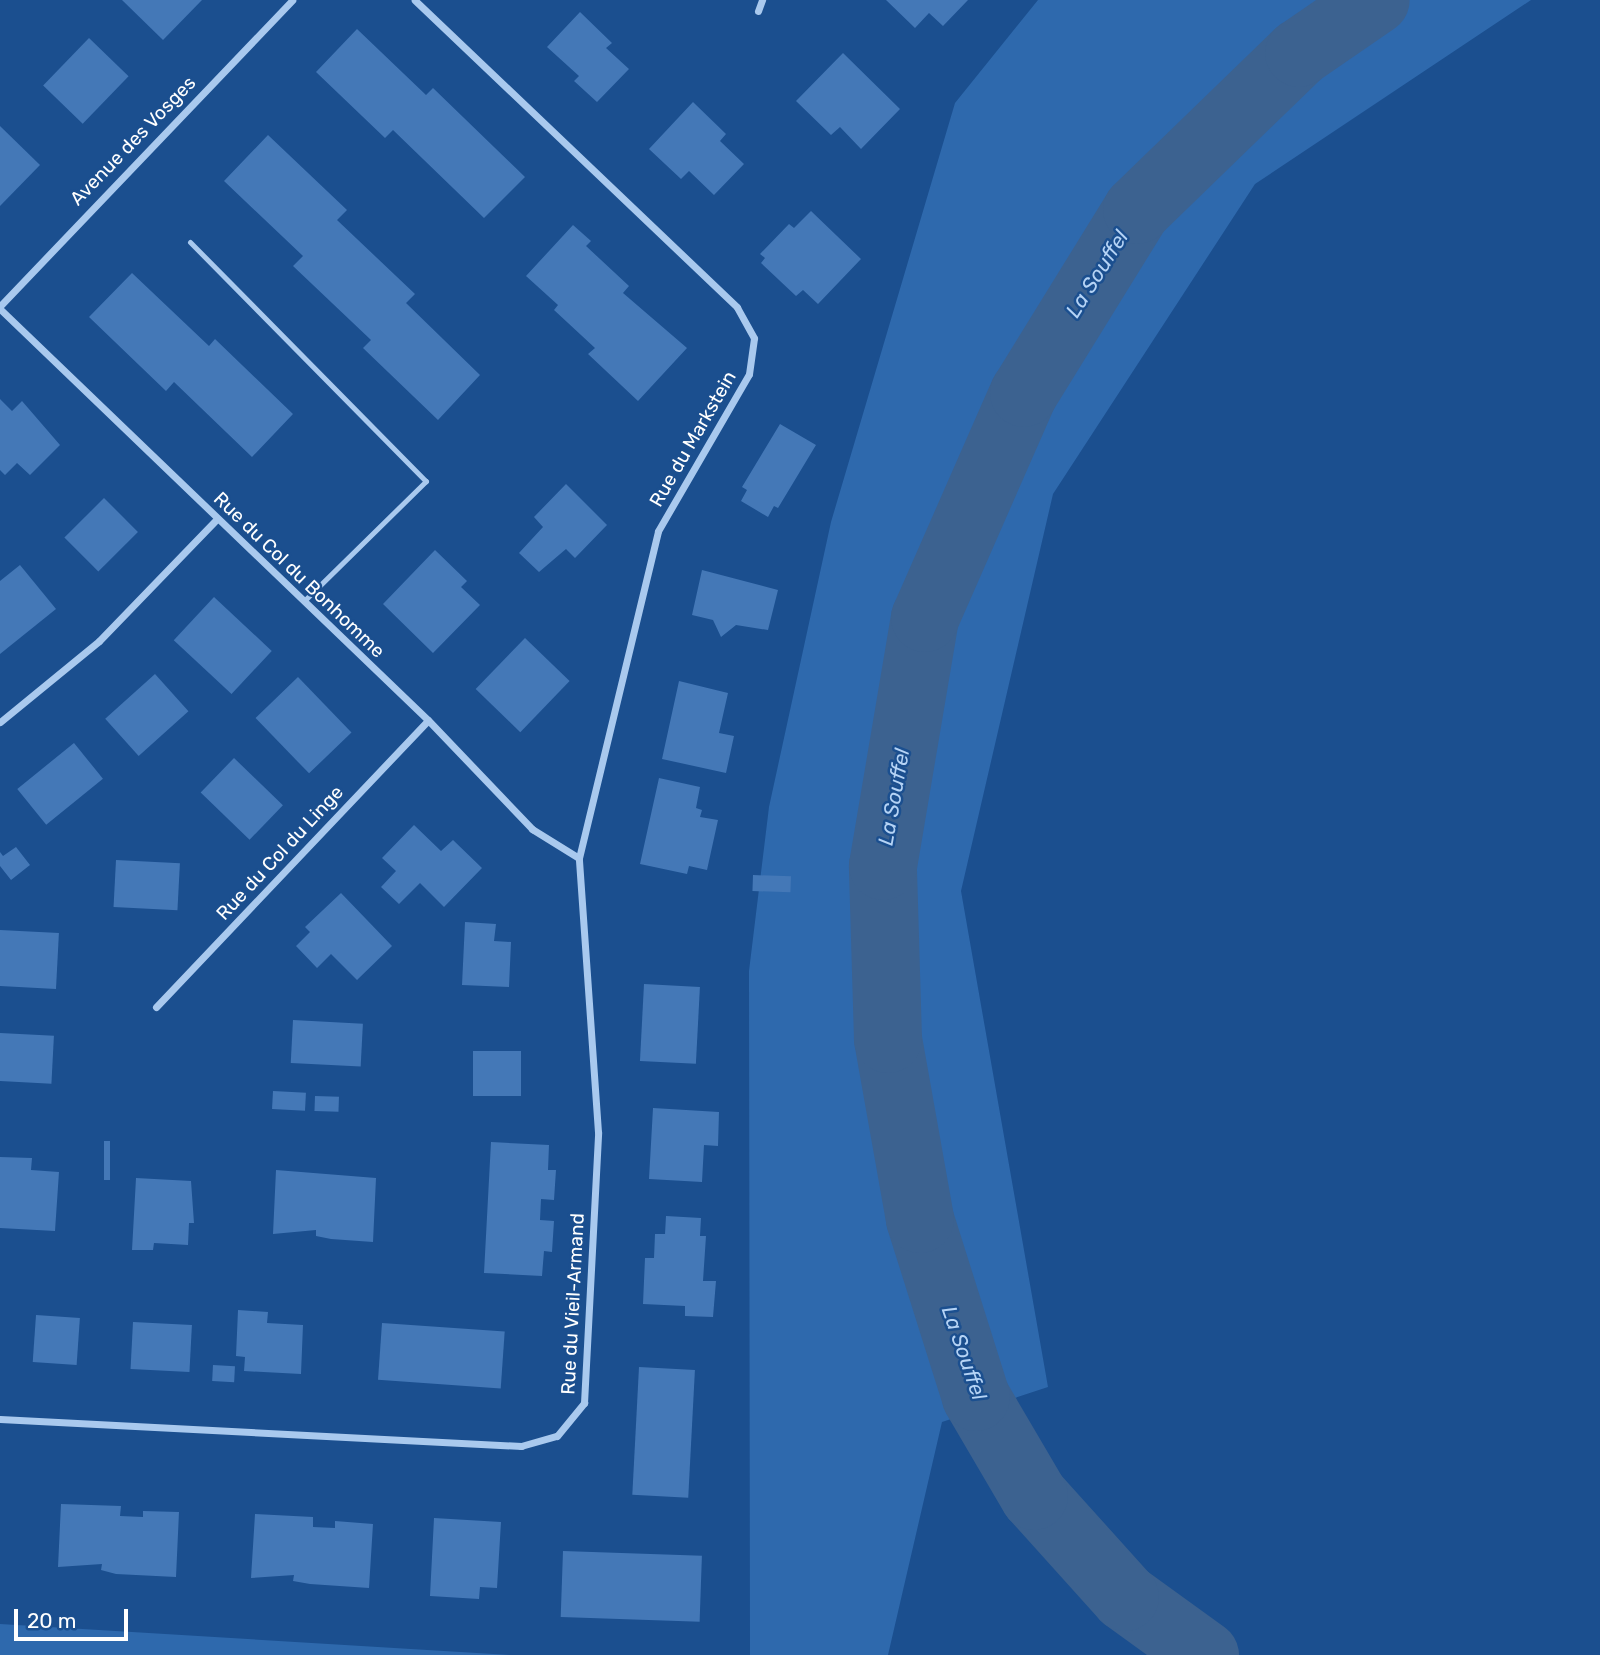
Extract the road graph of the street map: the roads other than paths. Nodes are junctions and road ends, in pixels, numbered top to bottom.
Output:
1 (292, 0) edge
2 (415, 0) edge
3 (762, 0) edge
4 (758, 11) dead end
5 (190, 242) dead end
6 (0, 308) edge
7 (217, 519) junction
8 (304, 601) junction
9 (428, 720) junction
10 (0, 722) edge
11 (579, 858) junction
12 (156, 1007) dead end
13 (0, 1419) edge

1 - 6 street, Avenue des Vosges
2 - 11 street, Rue du Markstein
3 - 4 street
5 - 8 lane
6 - 7 street, Rue du Col du Bonhomme
7 - 8 street, Rue du Col du Bonhomme
7 - 10 street
8 - 9 street, Rue du Col du Bonhomme
9 - 11 street, Rue du Col du Bonhomme
9 - 12 street, Rue du Col du Linge
11 - 13 street, Rue du Vieil-Armand

